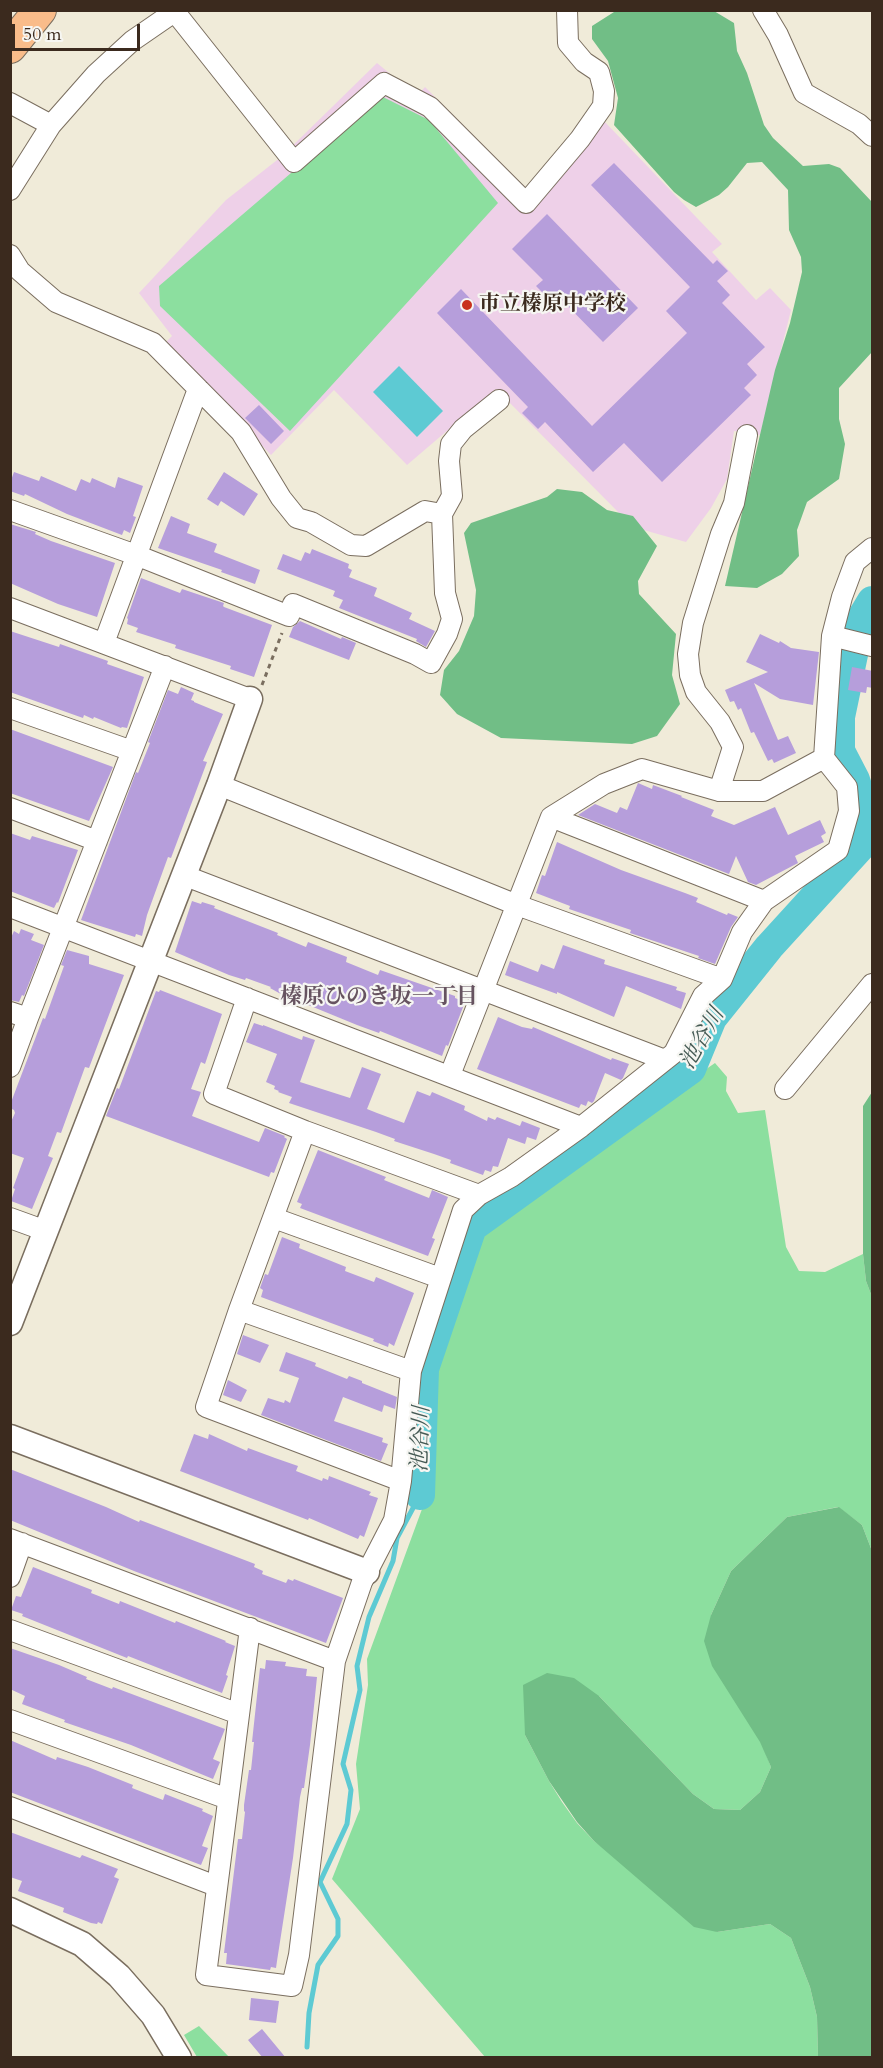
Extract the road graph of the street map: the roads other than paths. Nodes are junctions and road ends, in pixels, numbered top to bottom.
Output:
1 (40, 10) edge
2 (567, 10) edge
3 (763, 10) edge
4 (176, 11) edge
5 (10, 47) edge
6 (10, 103) edge
7 (51, 125) junction
8 (873, 136) edge
9 (10, 190) edge
10 (10, 255) edge
11 (198, 389) junction
12 (499, 400) dead end
13 (747, 435) dead end
14 (10, 510) edge
15 (442, 514) junction
16 (873, 548) edge
17 (136, 555) junction
18 (10, 608) edge
19 (832, 636) junction
20 (105, 643) junction
21 (873, 646) edge
22 (165, 666) junction
23 (250, 699) joint
24 (10, 708) edge
25 (132, 751) junction
26 (824, 759) junction
27 (219, 785) junction
28 (719, 791) junction
29 (10, 807) edge
30 (551, 817) junction
31 (97, 841) junction
32 (183, 875) junction
33 (764, 901) junction
34 (517, 905) junction
35 (10, 907) edge
36 (64, 928) junction
37 (151, 960) junction
38 (722, 979) junction
39 (873, 984) edge
40 (482, 991) junction
41 (247, 998) junction
42 (19, 1015) edge
43 (665, 1060) junction
44 (10, 1067) edge
45 (450, 1075) junction
46 (785, 1089) dead end
47 (581, 1126) junction
48 (305, 1131) junction
49 (479, 1196) junction
50 (10, 1218) edge
51 (274, 1218) junction
52 (46, 1231) junction
53 (440, 1278) junction
54 (239, 1310) junction
55 (10, 1323) edge
56 (411, 1371) junction
57 (10, 1437) edge
58 (401, 1480) junction
59 (16, 1541) edge
60 (367, 1572) junction
61 (10, 1576) edge
62 (250, 1628) junction
63 (10, 1630) edge
64 (335, 1661) junction
65 (239, 1714) junction
66 (10, 1720) edge
67 (228, 1799) junction
68 (10, 1807) edge
69 (216, 1886) junction
70 (10, 1910) edge
71 (178, 2058) edge

1 - 5 highway
2 - 4 street
3 - 8 street
4 - 7 street
6 - 7 street
7 - 9 street
10 - 11 street
11 - 15 street
11 - 17 street
12 - 15 street
13 - 28 street
14 - 17 street
15 - 17 street
16 - 19 street
17 - 20 street
18 - 20 street
19 - 21 street
19 - 26 street
20 - 22 street
22 - 23 street
22 - 25 street
23 - 27 street
24 - 25 street
25 - 31 street
26 - 28 street
26 - 33 street
27 - 32 street
27 - 34 street
28 - 30 street
29 - 31 street
30 - 33 street
30 - 34 street
31 - 36 street
32 - 37 street
32 - 40 street
33 - 38 street
34 - 38 street
34 - 40 street
35 - 36 street
36 - 37 street
36 - 42 street
37 - 41 street
37 - 52 street
38 - 43 street
39 - 46 street
40 - 43 street
40 - 45 street
41 - 45 street
41 - 48 street
42 - 44 street
43 - 47 street
45 - 47 street
47 - 49 street
48 - 49 street
48 - 51 street
49 - 53 street
50 - 52 street
51 - 53 street
51 - 54 street
52 - 55 street
53 - 56 street
54 - 56 street
54 - 58 street
56 - 58 street
57 - 60 street
58 - 60 street
59 - 61 street
59 - 62 street
60 - 64 street
62 - 64 street
62 - 65 street
63 - 65 street
64 - 69 street
65 - 67 street
66 - 67 street
67 - 69 street
68 - 69 street
70 - 71 street

